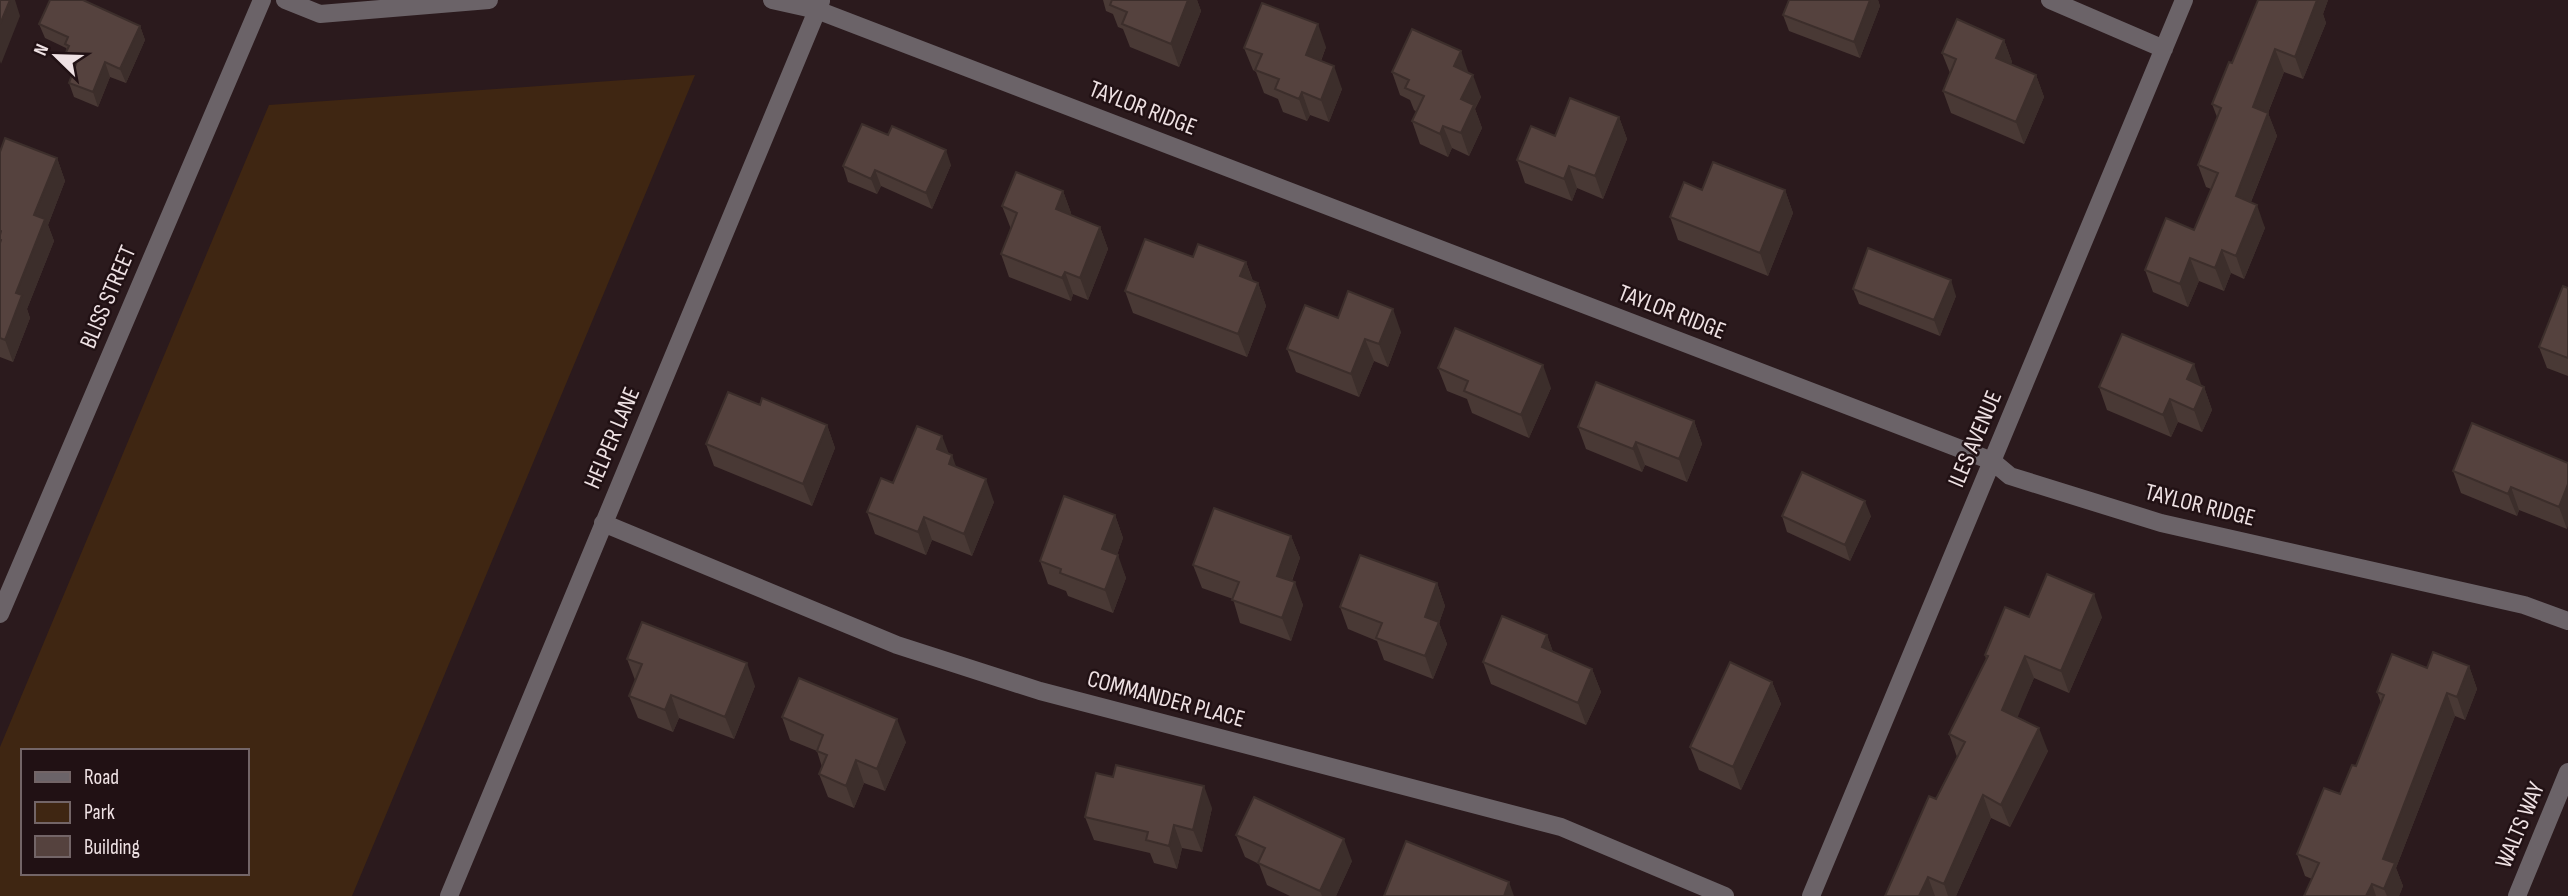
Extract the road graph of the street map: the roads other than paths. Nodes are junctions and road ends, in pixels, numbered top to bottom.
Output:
1 (262, 0) edge
2 (285, 0) edge
3 (489, 0) edge
4 (772, 0) edge
5 (2050, 0) edge
6 (2184, 0) edge
7 (819, 5) edge
8 (2164, 49) junction
9 (1992, 461) junction
10 (603, 523) junction
11 (0, 614) edge
12 (2568, 621) edge
13 (2568, 772) edge
14 (449, 896) edge
15 (1725, 896) edge
16 (1811, 896) edge
17 (2516, 896) edge

1 - 11 street, BLISS STREET
2 - 3 street
4 - 7 street, TAYLOR RIDGE
5 - 8 street
6 - 8 street, ILES AVENUE
7 - 9 street, TAYLOR RIDGE
7 - 10 street, HELPER LANE
8 - 9 street, ILES AVENUE
9 - 12 street, TAYLOR RIDGE
9 - 16 street, ILES AVENUE
10 - 14 street, HELPER LANE
10 - 15 street, COMMANDER PLACE
13 - 17 street, WALTS WAY

